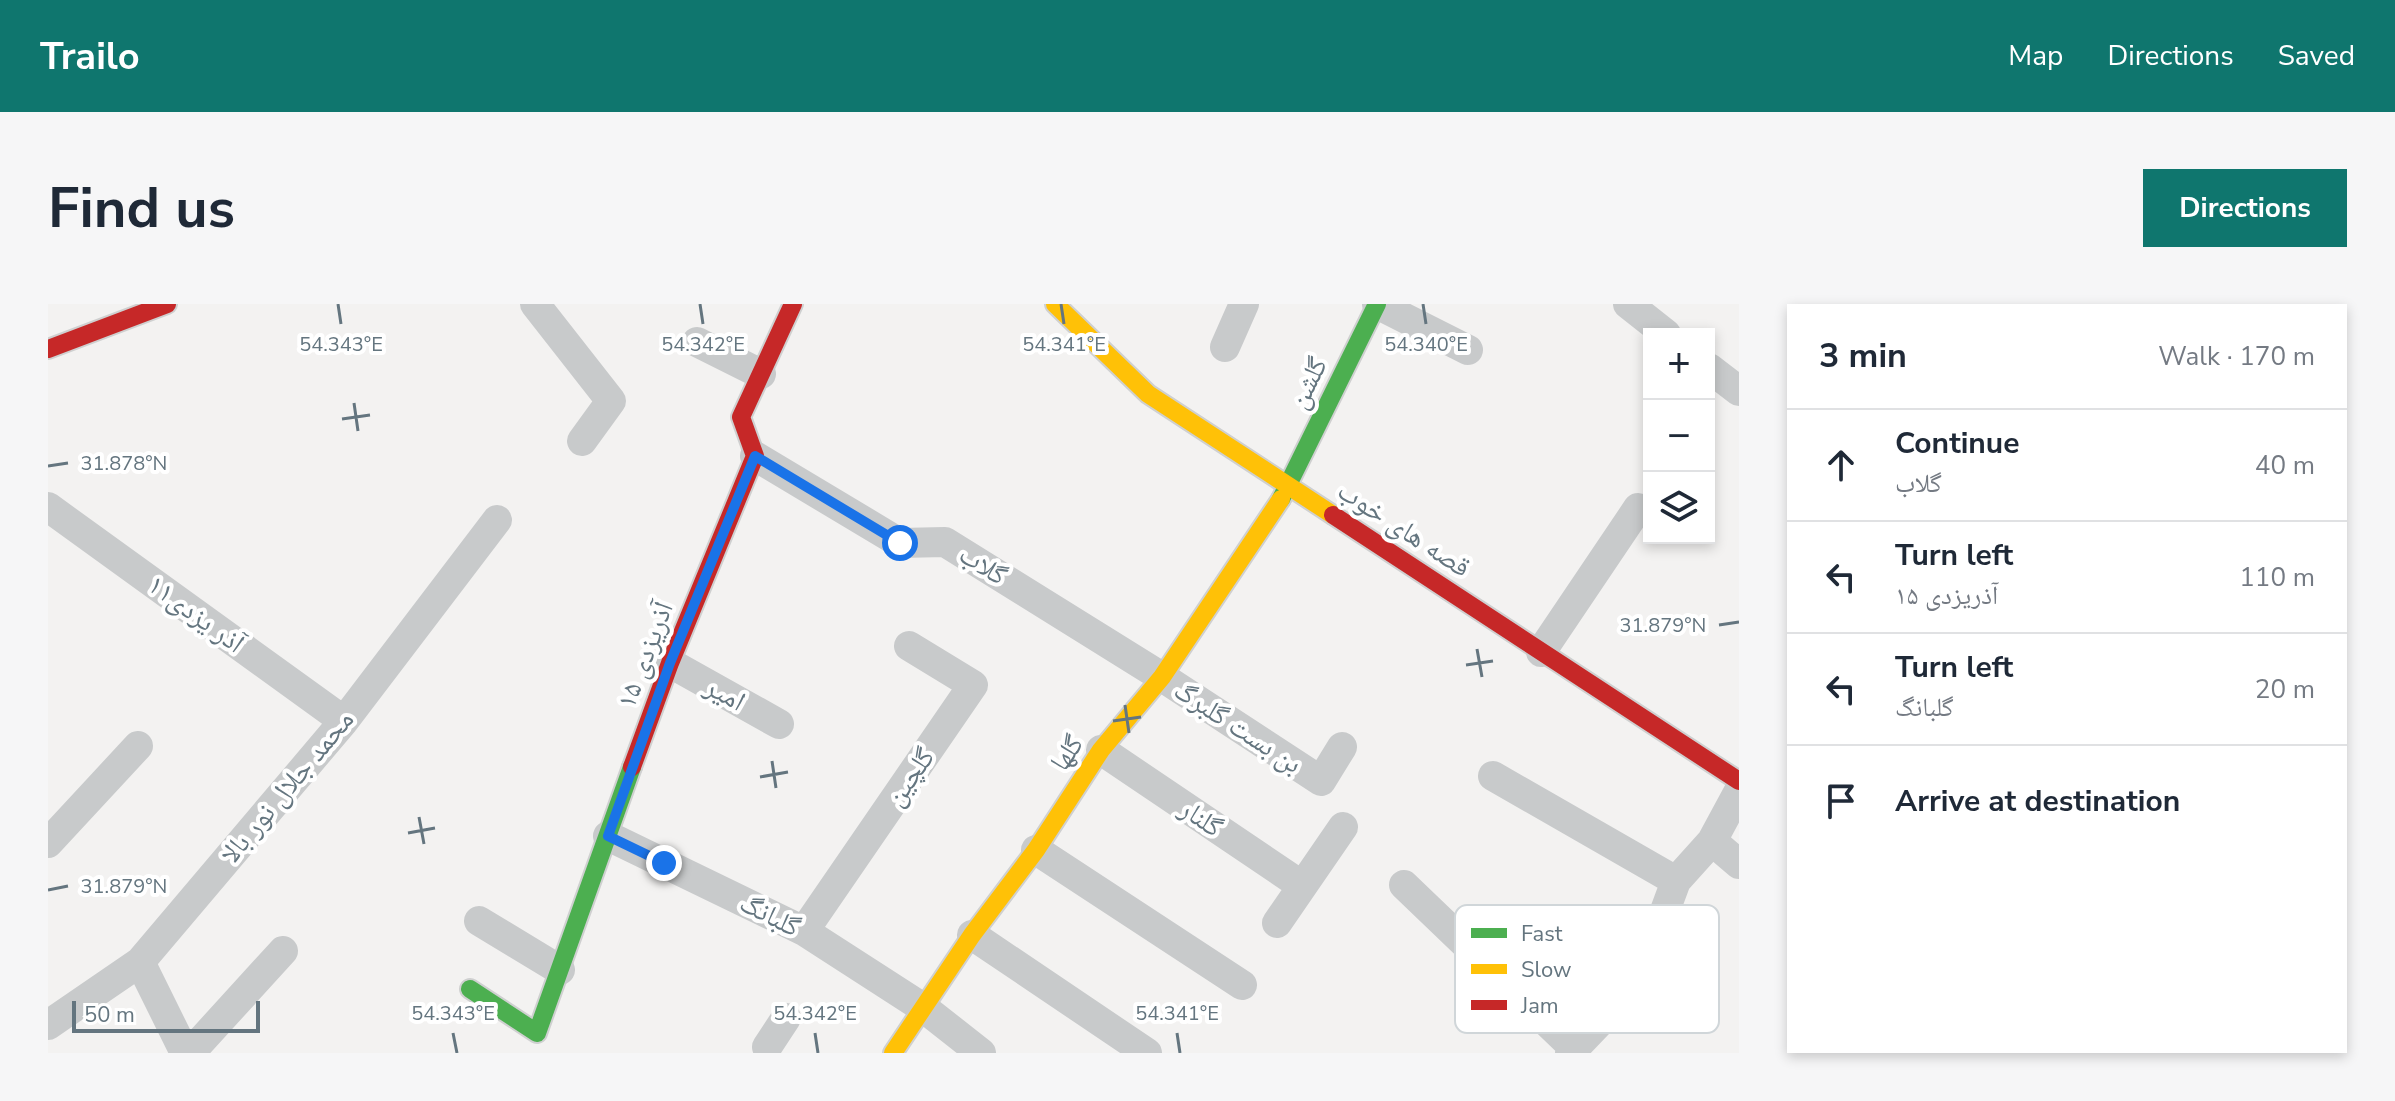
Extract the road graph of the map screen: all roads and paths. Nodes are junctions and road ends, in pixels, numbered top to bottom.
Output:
1 (167, 304) edge
2 (535, 304) edge
3 (793, 304) edge
4 (1055, 304) edge
5 (1244, 304) edge
6 (1377, 304) edge
7 (1628, 304) edge
8 (1658, 328) edge
9 (697, 342) dead end
10 (1225, 347) dead end
11 (48, 349) edge
12 (1468, 350) dead end
13 (1715, 373) edge
14 (761, 374) junction
15 (1739, 391) edge
16 (582, 441) dead end
17 (755, 456) junction
18 (1289, 487) junction
19 (48, 507) edge
20 (1638, 508) dead end
21 (497, 520) dead end
22 (909, 646) dead end
23 (1541, 652) junction
24 (670, 663) junction
25 (1162, 677) junction
26 (344, 721) junction
27 (779, 724) dead end
28 (138, 746) dead end
29 (1342, 747) dead end
30 (1101, 750) junction
31 (1493, 776) dead end
32 (1739, 781) edge
33 (1739, 791) edge
34 (1343, 827) dead end
35 (608, 836) junction
36 (1712, 841) junction
37 (48, 843) edge
38 (1036, 850) junction
39 (1739, 864) edge
40 (1676, 881) junction
41 (1301, 885) junction
42 (1404, 885) dead end
43 (1667, 905) edge
44 (479, 921) dead end
45 (1277, 923) dead end
46 (804, 931) junction
47 (972, 935) junction
48 (1455, 935) edge
49 (283, 951) dead end
50 (140, 962) junction
51 (560, 970) junction
52 (1242, 985) dead end
53 (470, 989) dead end
54 (925, 1009) junction
55 (786, 1018) dead end
56 (48, 1025) edge
57 (1555, 1033) edge
58 (1589, 1033) edge
59 (1572, 1050) edge
60 (768, 1051) edge
61 (188, 1053) edge
62 (893, 1053) edge
63 (981, 1053) edge
64 (1147, 1053) edge

1 - 11 street
2 - 16 street
3 - 14 street
4 - 18 street, قصه های خوب
5 - 10 street
6 - 12 street
6 - 18 street, گلشن
7 - 8 street
9 - 14 street
13 - 15 street
14 - 17 street
17 - 24 street, ۱۵ آذریزدی
17 - 25 street, گلاب
18 - 23 street, قصه های خوب
18 - 25 street, گلها
19 - 26 street, آذر یزدی۱۱
20 - 23 street
21 - 26 street, محمد جلال نور بالا
22 - 46 street, گلچین
23 - 32 street, قصه های خوب
24 - 27 street, امیر
24 - 35 street, ۱۵ آذریزدی
25 - 29 street, بن بست گلبرگ
25 - 30 street, گلها
26 - 50 street, محمد جلال نور بالا
28 - 37 street
30 - 38 street, گلها
30 - 41 street, گلنار
31 - 40 street
33 - 36 street
34 - 41 street
35 - 46 street, گلبانگ
35 - 51 street, ۱۵ آذریزدی
36 - 39 street
36 - 40 street
38 - 47 street, گلها
38 - 52 street
40 - 43 street
41 - 45 street
42 - 48 street
44 - 51 street
46 - 54 street, گلبانگ
47 - 54 street, گلها
47 - 64 street
49 - 61 street
50 - 56 street, محمد جلال نور بالا
50 - 61 street
51 - 53 street, ۱۵ آذریزدی
54 - 62 street, گلها
54 - 63 street, گلبانگ
55 - 60 street
57 - 59 street
58 - 59 street

